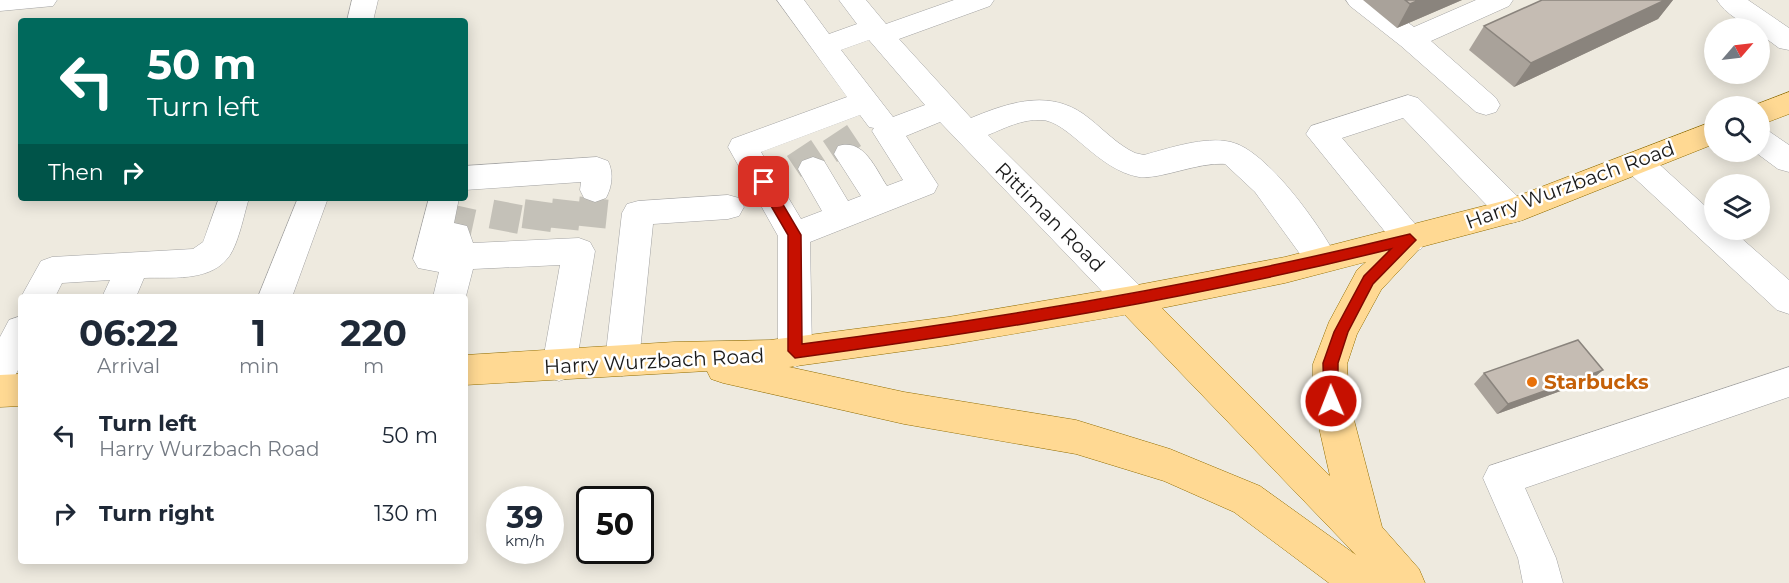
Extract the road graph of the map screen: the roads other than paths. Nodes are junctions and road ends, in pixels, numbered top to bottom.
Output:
1 (44, 0) edge
2 (365, 0) edge
3 (790, 0) edge
4 (852, 0) edge
5 (981, 0) edge
6 (1359, 0) edge
7 (1500, 0) edge
8 (1730, 0) edge
9 (0, 2) edge
10 (361, 18) edge
11 (877, 32) junction
12 (1411, 39) junction
13 (1789, 41) edge
14 (823, 46) junction
15 (866, 101) junction
16 (1789, 102) edge
17 (1486, 105) dead end
18 (946, 109) junction
19 (1770, 111) edge
20 (887, 131) junction
21 (967, 132) junction
22 (836, 135) junction
23 (1704, 136) edge
24 (1770, 147) edge
25 (800, 149) junction
26 (1789, 161) edge
27 (1638, 163) junction
28 (485, 184) edge
29 (564, 184) dead end
30 (233, 201) edge
31 (312, 201) edge
32 (443, 201) tunnel mouth
33 (881, 201) junction
34 (728, 207) dead end
35 (1512, 211) junction
36 (842, 216) junction
37 (794, 235) junction
38 (1410, 240) junction
39 (478, 245) junction
40 (1322, 260) junction
41 (133, 266) junction
42 (40, 294) edge
43 (120, 294) edge
44 (276, 294) edge
45 (452, 294) edge
46 (1132, 300) junction
47 (1789, 300) edge
48 (18, 336) edge
49 (795, 351) junction
50 (674, 357) junction
51 (622, 361) junction
52 (559, 366) junction
53 (468, 370) edge
54 (0, 371) edge
55 (1789, 382) edge
56 (18, 390) edge
57 (0, 391) edge
58 (1366, 538) junction
59 (1361, 583) edge
60 (1406, 583) edge
61 (1543, 583) edge

1 - 9 street
2 - 10 street
3 - 14 street
4 - 11 street, Rittiman Road
5 - 11 street
6 - 12 street
7 - 12 street
8 - 13 street
11 - 14 street
11 - 18 street, Rittiman Road
12 - 17 street
14 - 15 street
15 - 20 street
15 - 22 street
16 - 19 main road
18 - 20 street
18 - 21 street, Rittiman Road
20 - 33 street
21 - 40 street
21 - 46 street, Rittiman Road
22 - 25 street
22 - 33 street
23 - 27 main road, Harry Wurzbach Road
24 - 26 street
25 - 36 street
25 - 37 street
27 - 35 main road, Harry Wurzbach Road
27 - 47 street
28 - 29 street
30 - 41 street
31 - 44 street
32 - 39 street
33 - 36 street
34 - 51 street
35 - 38 main road, Harry Wurzbach Road
35 - 38 street
36 - 37 street
37 - 49 street
38 - 40 main road, Harry Wurzbach Road
38 - 58 main road
39 - 45 street
39 - 52 street
40 - 46 main road, Harry Wurzbach Road
41 - 42 street
41 - 43 street
46 - 49 main road, Harry Wurzbach Road
46 - 58 main road, Rittiman Road
48 - 54 street
49 - 50 main road, Harry Wurzbach Road
50 - 51 main road, Harry Wurzbach Road
50 - 59 main road
51 - 52 main road, Harry Wurzbach Road
52 - 53 main road, Harry Wurzbach Road
55 - 61 street
56 - 57 main road
58 - 60 main road, Rittiman Road

